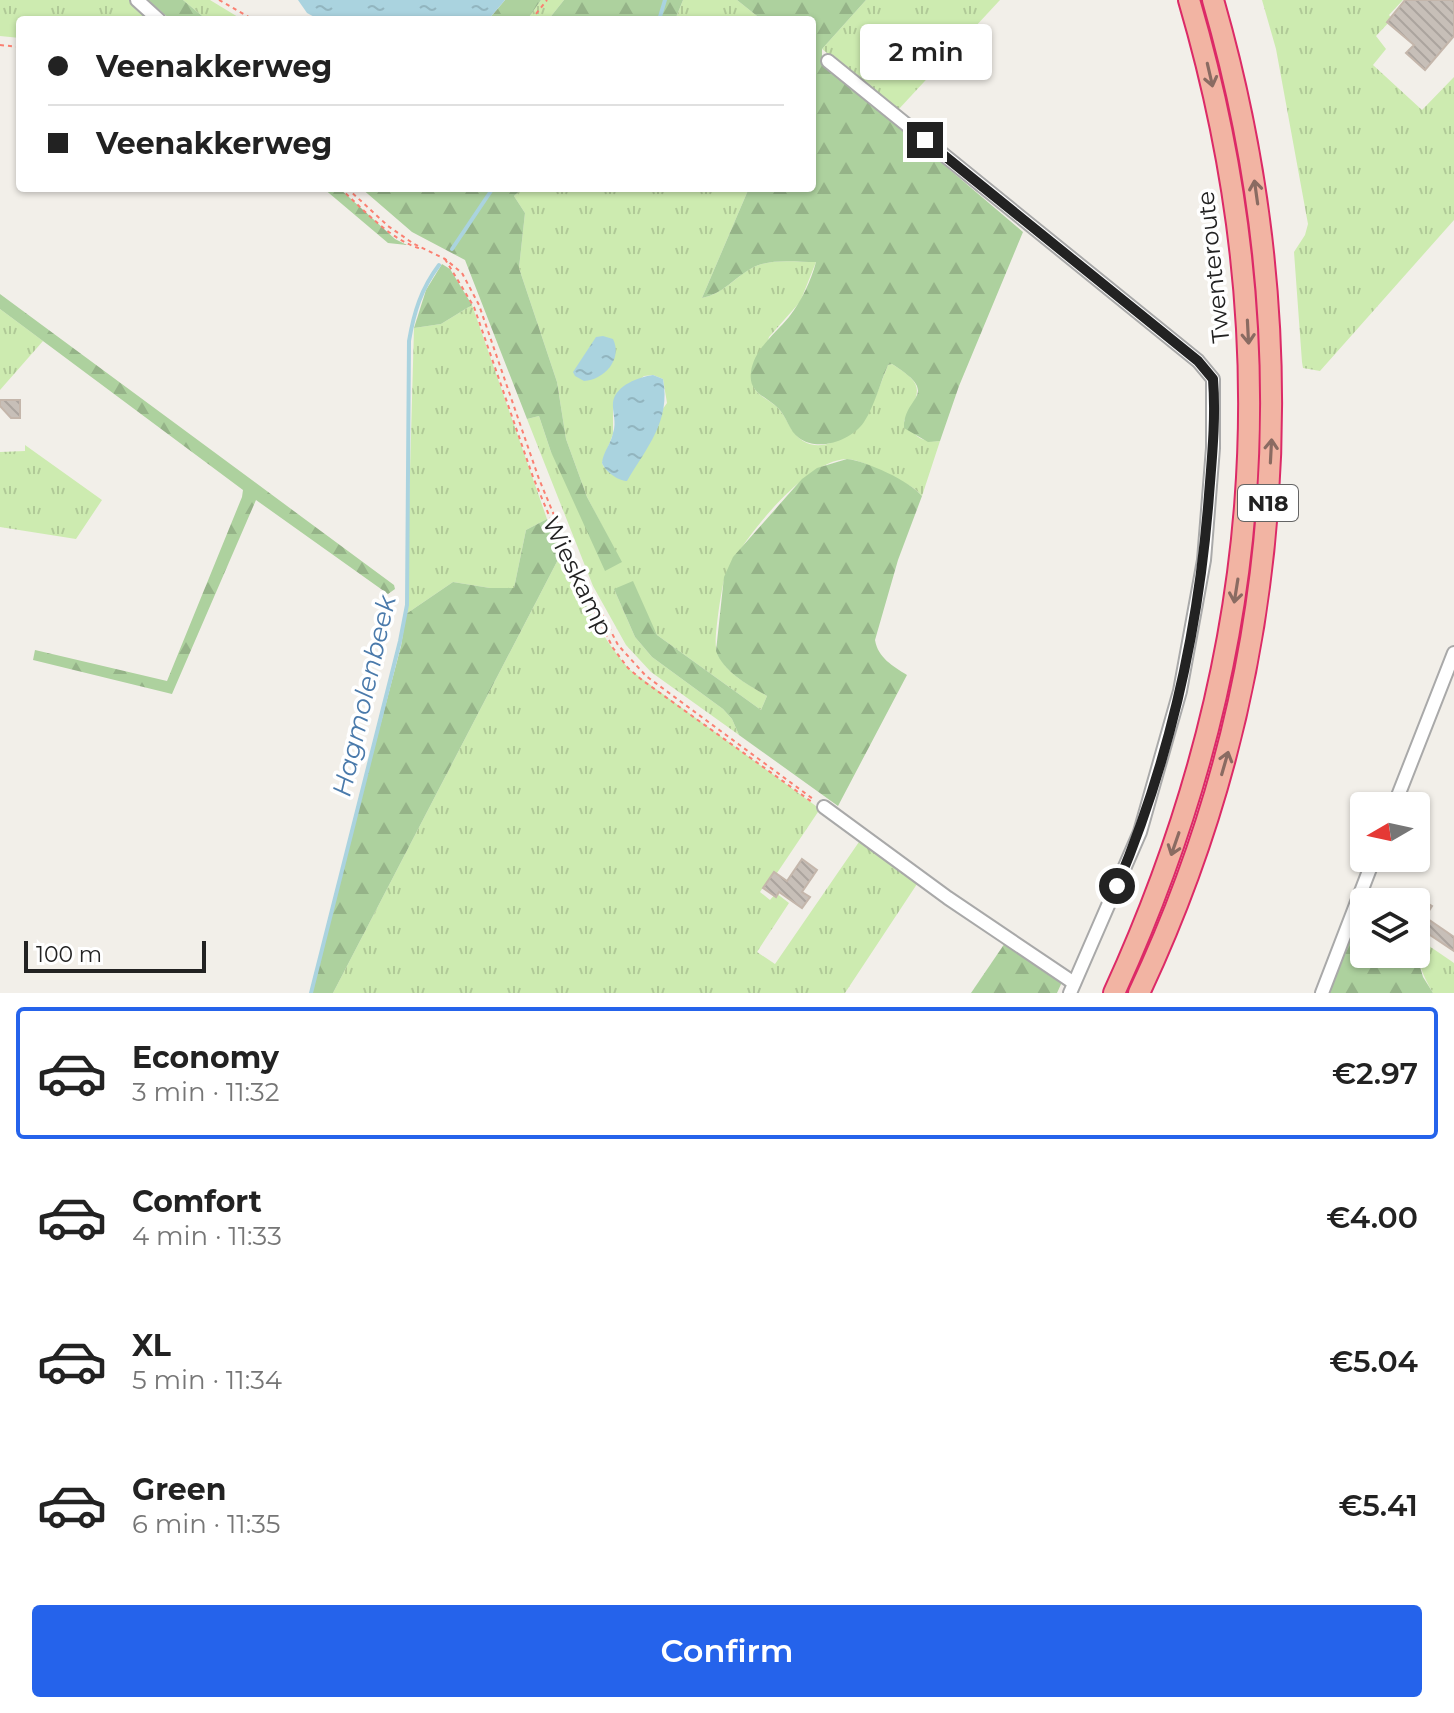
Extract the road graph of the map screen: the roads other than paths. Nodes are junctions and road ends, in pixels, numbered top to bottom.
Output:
1 (137, 0) edge
2 (1189, 0) edge
3 (1213, 0) edge
4 (155, 16) edge
5 (828, 61) dead end
6 (1454, 653) edge
7 (1399, 792) edge
8 (824, 807) road end
9 (1369, 872) edge
10 (1072, 988) edge
11 (1114, 993) edge
12 (1139, 993) edge
13 (1322, 993) edge

1 - 4 street
2 -> 11 highway, Twenteroute / N18
12 -> 3 highway, Twenteroute / N18
5 - 10 street
6 - 7 street
8 - 10 street
9 - 13 street

